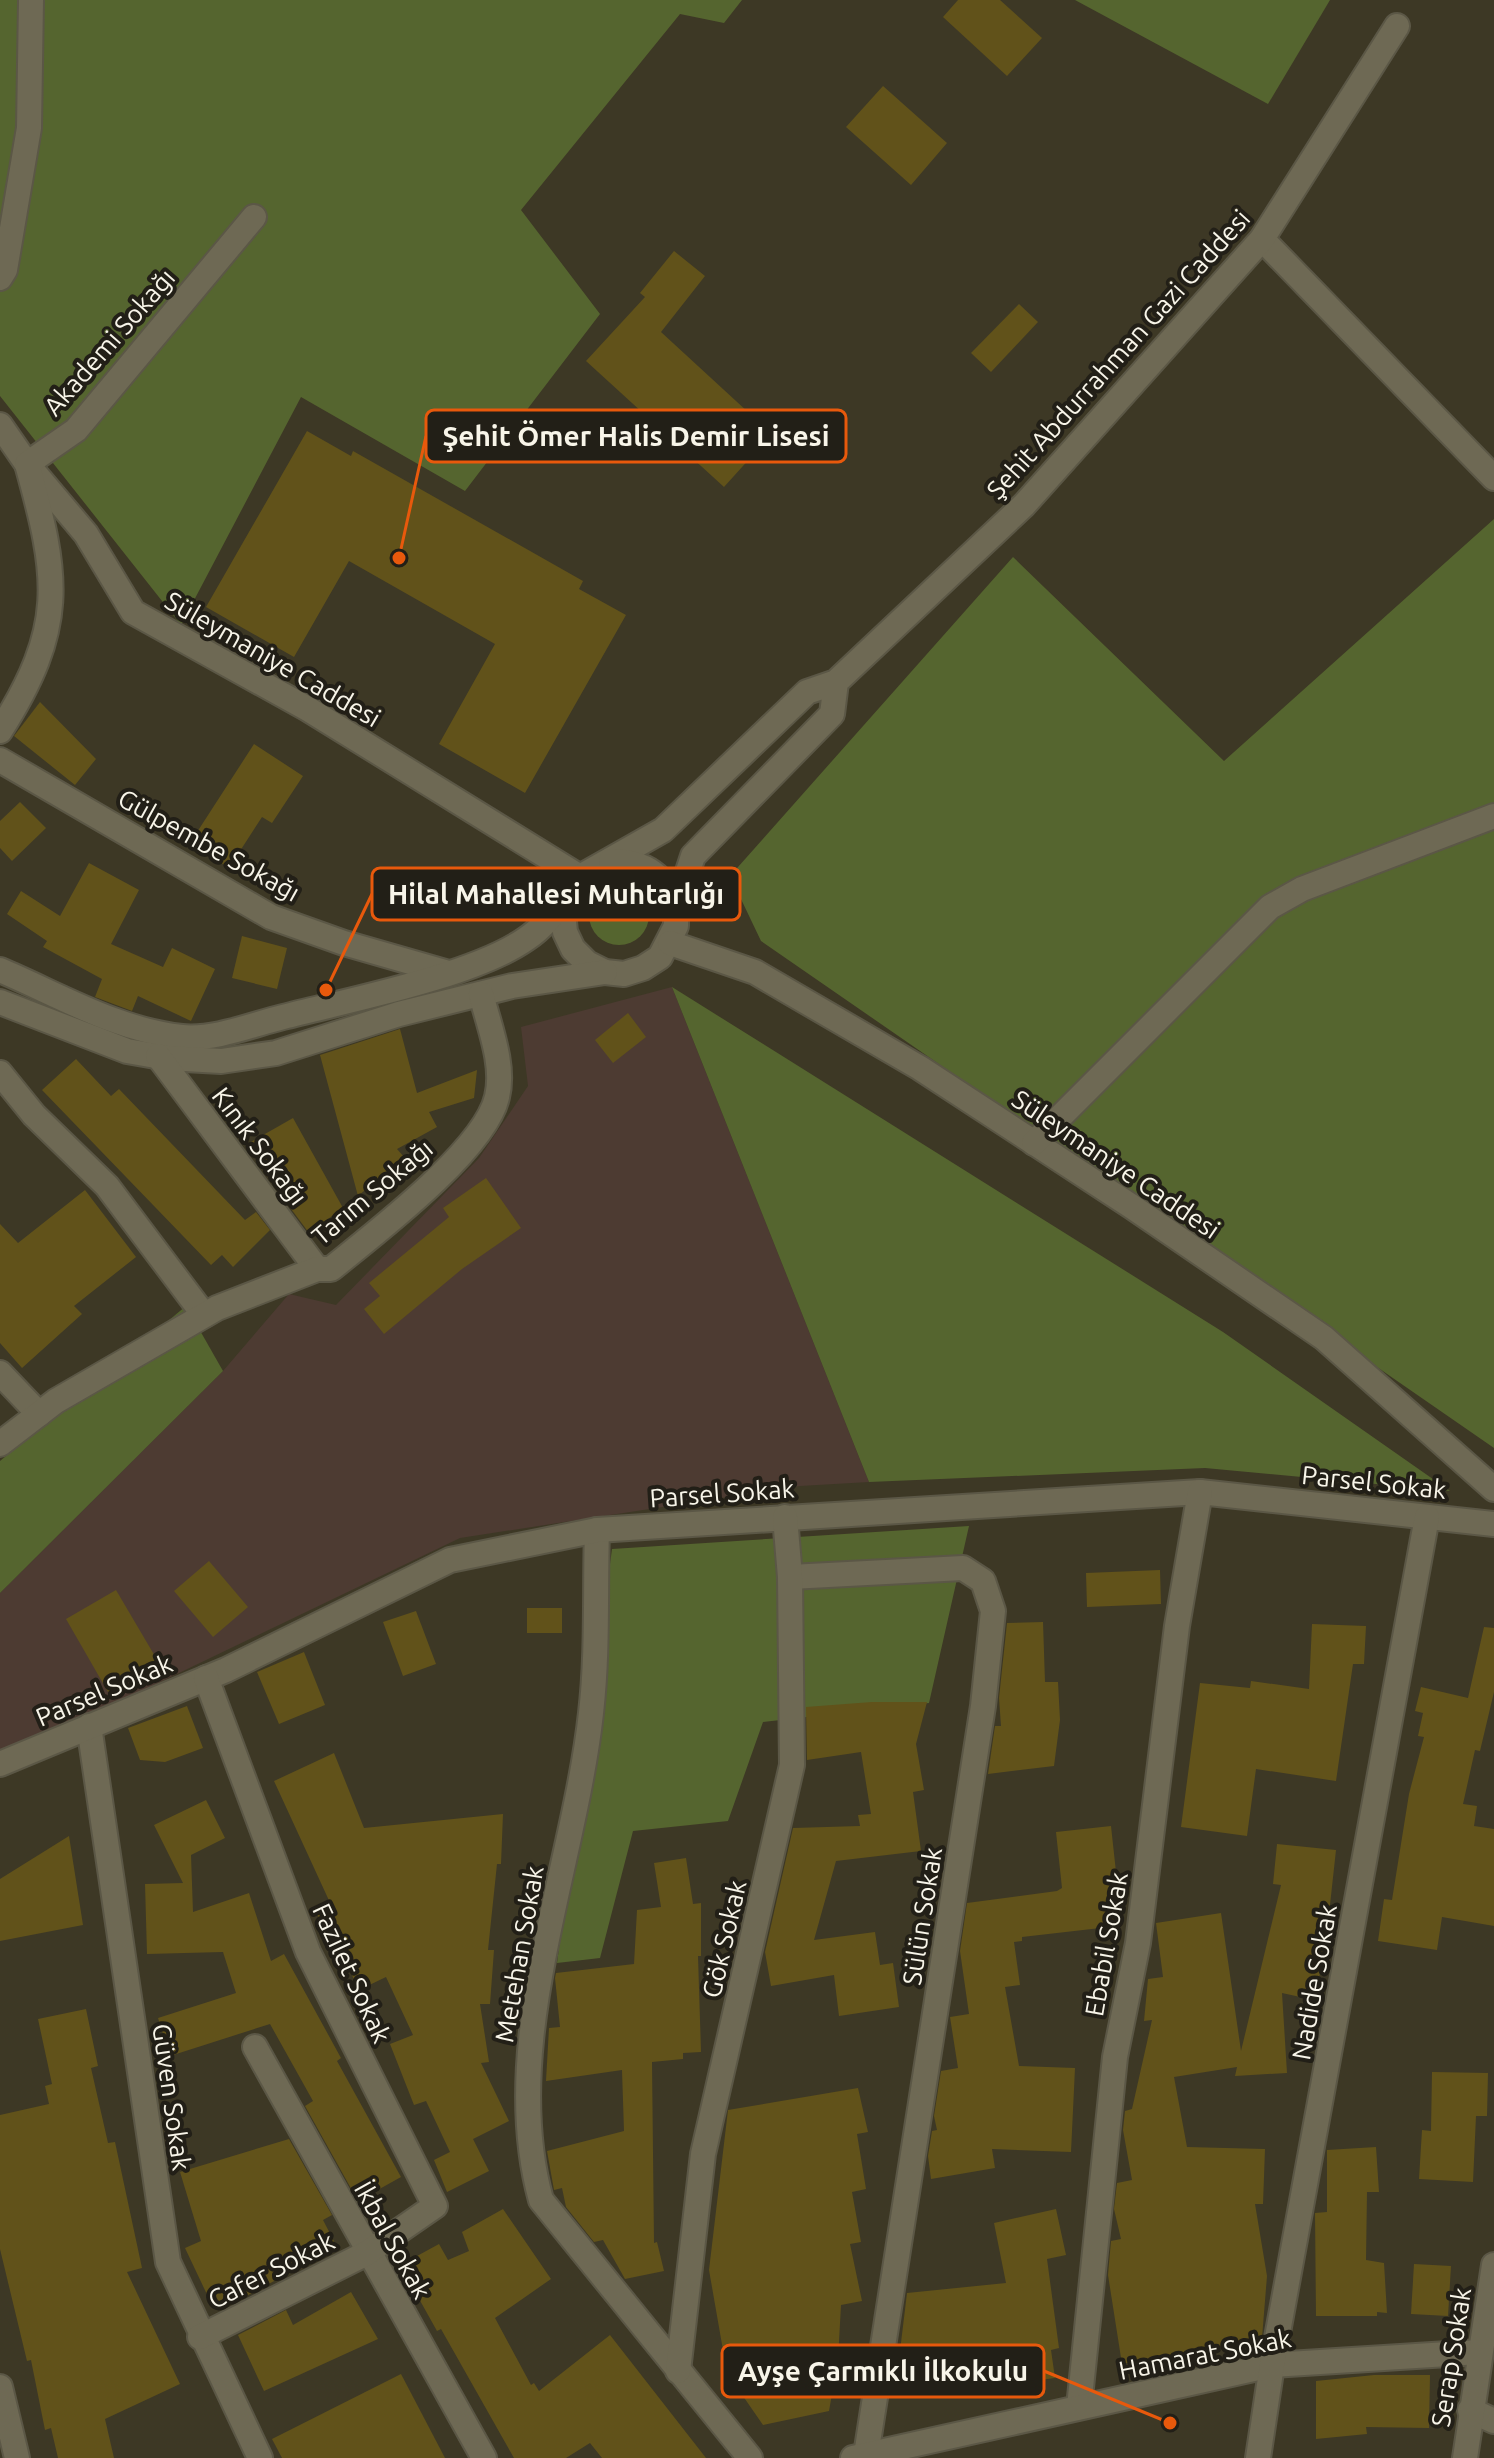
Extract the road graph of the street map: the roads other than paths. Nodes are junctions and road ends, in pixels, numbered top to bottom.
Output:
1 (31, 0) edge
2 (1397, 26) dead end
3 (254, 217) dead end
4 (1262, 239) junction
5 (0, 278) edge
6 (0, 425) edge
7 (27, 464) junction
8 (1494, 478) edge
9 (836, 682) junction
10 (0, 731) edge
11 (0, 760) edge
12 (1494, 816) edge
13 (611, 861) junction
14 (574, 885) junction
15 (676, 908) junction
16 (670, 943) junction
17 (0, 970) edge
18 (445, 972) junction
19 (605, 972) junction
20 (481, 994) junction
21 (0, 1002) edge
22 (158, 1056) junction
23 (0, 1073) edge
24 (1034, 1143) junction
25 (317, 1269) junction
26 (204, 1315) junction
27 (0, 1373) edge
28 (39, 1414) junction
29 (0, 1444) edge
30 (1494, 1489) edge
31 (1200, 1492) junction
32 (785, 1517) junction
33 (1427, 1517) junction
34 (1494, 1524) edge
35 (597, 1530) junction
36 (790, 1577) junction
37 (206, 1678) junction
38 (89, 1726) junction
39 (0, 1764) edge
40 (255, 2047) dead end
41 (367, 2253) junction
42 (1494, 2265) edge
43 (200, 2337) junction
44 (1480, 2352) junction
45 (1272, 2365) junction
46 (678, 2371) junction
47 (0, 2387) edge
48 (1079, 2407) junction
49 (1470, 2410) junction
50 (1494, 2421) edge
51 (858, 2456) edge
52 (17, 2458) edge
53 (260, 2458) edge
54 (484, 2458) edge
55 (750, 2458) edge
56 (1258, 2458) edge
57 (1465, 2458) edge

1 - 5 street
2 - 4 street, Şehit Abdurrahman Gazi Caddesi
3 - 7 street, Akademi Sokağı
4 - 8 street
4 - 9 street, Şehit Abdurrahman Gazi Caddesi
6 - 7 street, Süleymaniye Caddesi
7 - 10 street
7 - 14 street, Süleymaniye Caddesi
9 - 13 street
9 - 15 street
11 - 18 street, Gülpembe Sokağı
12 - 24 street
13 - 14 street
13 - 15 street
14 - 18 street
14 - 19 street
15 - 16 street
16 - 19 street
16 - 24 street, Süleymaniye Caddesi
17 - 18 street
19 - 20 street
20 - 22 street
20 - 25 street, Tarım Sokağı
21 - 22 street
22 - 25 street, Kınık Sokağı
23 - 26 street
24 - 30 street, Süleymaniye Caddesi
25 - 26 street, Tarım Sokağı
26 - 28 street, Tarım Sokağı
27 - 28 street
28 - 29 street, Tarım Sokağı
31 - 32 street, Parsel Sokak
31 - 33 street, Parsel Sokak
31 - 48 street, Ebabil Sokak
32 - 35 street, Parsel Sokak
32 - 36 street, Gök Sokak
33 - 34 street, Parsel Sokak
33 - 45 street, Nadide Sokak
35 - 37 street, Parsel Sokak
35 - 46 street, Metehan Sokak
36 - 46 street, Gök Sokak
36 - 51 street, Sülün Sokak
37 - 38 street, Parsel Sokak
37 - 41 street, Fazilet Sokak
38 - 39 street, Parsel Sokak
38 - 43 street, Güven Sokak
40 - 41 street, İkbal Sokak
41 - 43 street, Cafer Sokak
41 - 54 street, İkbal Sokak
42 - 44 street, Serap Sokak
43 - 53 street, Güven Sokak
44 - 45 street, Hamarat Sokak
44 - 49 street, Serap Sokak
45 - 48 street, Hamarat Sokak
45 - 56 street, Nadide Sokak
46 - 55 street, Metehan Sokak
47 - 52 street
48 - 51 street, Hamarat Sokak
49 - 50 street
49 - 57 street, Serap Sokak

